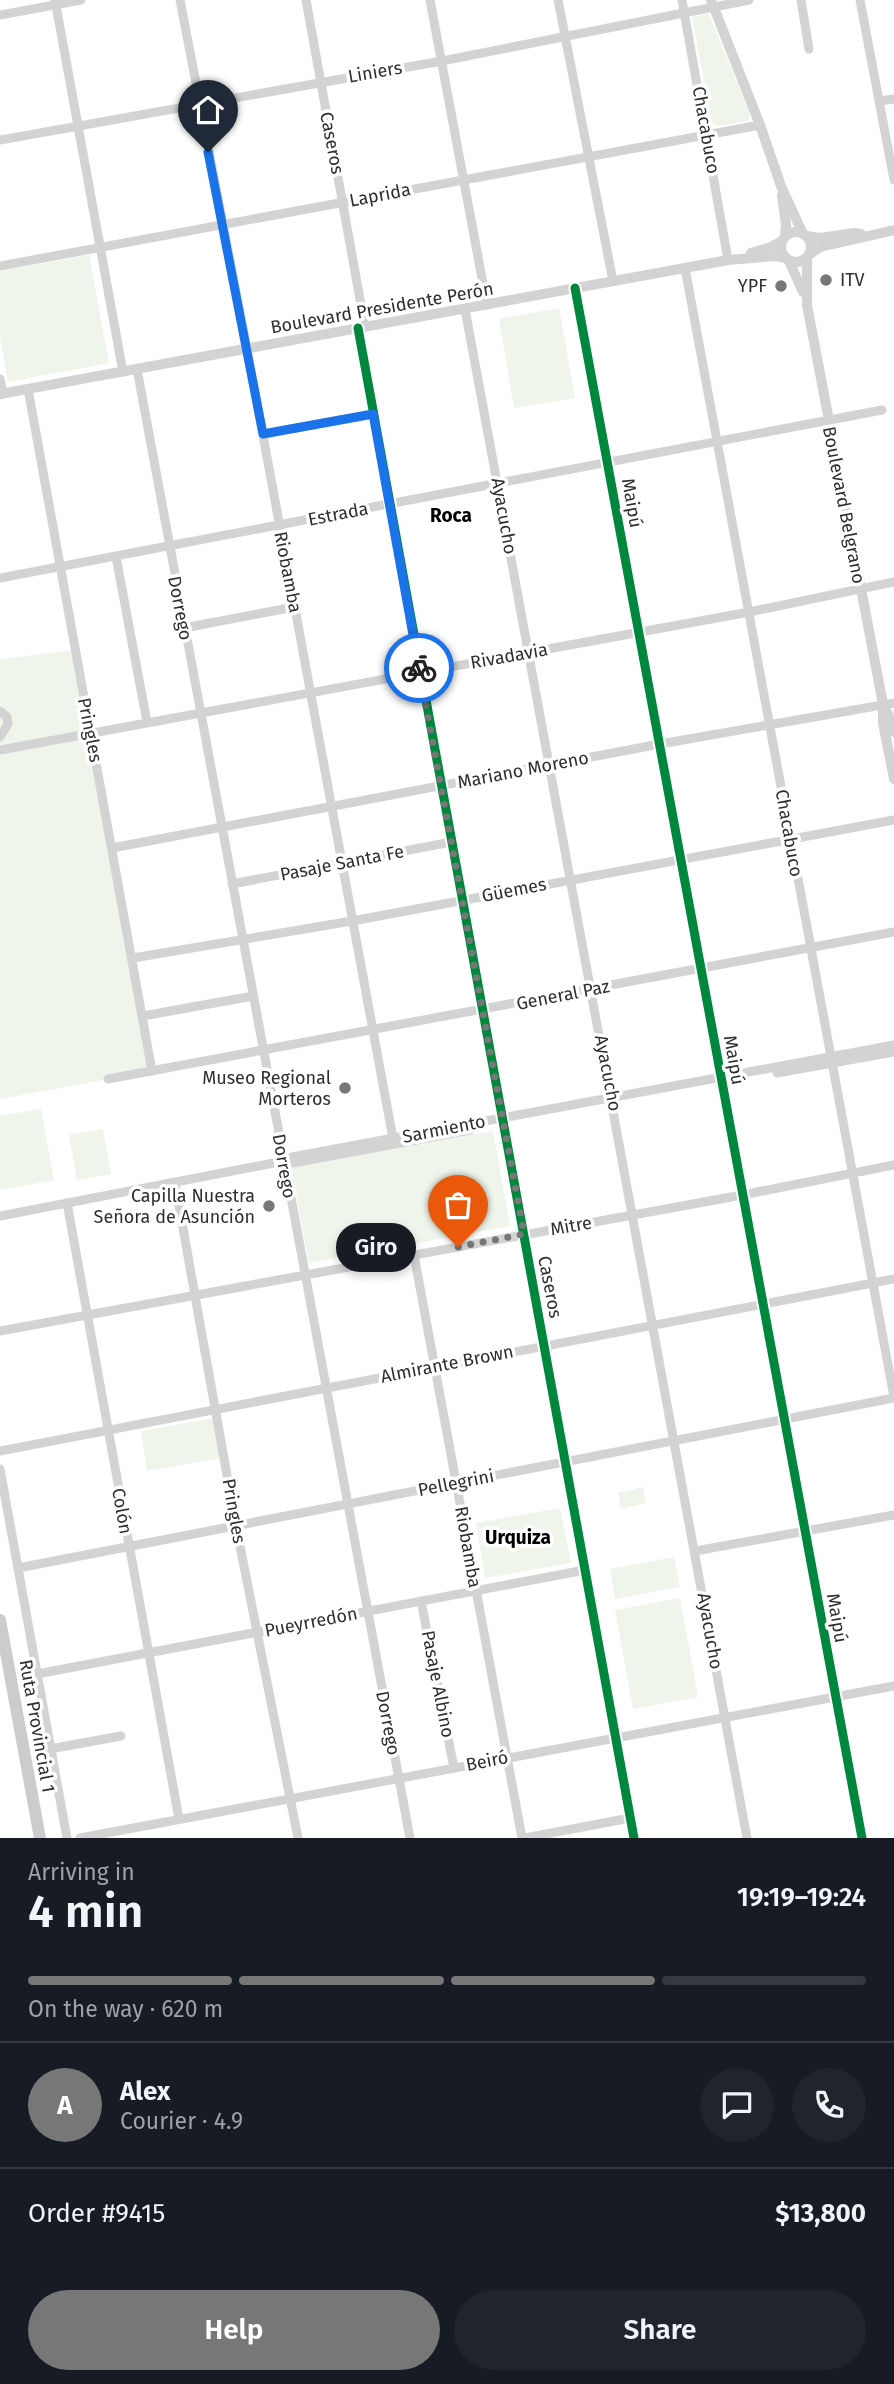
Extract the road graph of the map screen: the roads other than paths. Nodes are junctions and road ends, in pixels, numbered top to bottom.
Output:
1 (81, 0) edge
2 (180, 0) edge
3 (306, 0) edge
4 (430, 0) edge
5 (558, 0) edge
6 (682, 0) edge
7 (749, 0) edge
8 (801, 0) edge
9 (860, 0) edge
10 (55, 2) edge
11 (712, 3) edge
12 (684, 14) junction
13 (0, 15) edge
14 (565, 37) junction
15 (809, 49) dead end
16 (442, 61) junction
17 (320, 82) junction
18 (894, 99) edge
19 (880, 101) junction
20 (199, 104) junction
21 (760, 125) junction
22 (78, 126) junction
23 (707, 133) junction
24 (0, 140) edge
25 (587, 156) junction
26 (464, 179) junction
27 (894, 180) edge
28 (781, 186) junction
29 (344, 202) junction
30 (222, 225) junction
31 (894, 230) edge
32 (805, 235) junction
33 (867, 235) junction
34 (784, 239) junction
35 (100, 247) junction
36 (808, 256) junction
37 (728, 260) junction
38 (788, 260) junction
39 (0, 266) edge
40 (685, 268) junction
41 (612, 281) junction
42 (575, 288) junction
43 (486, 305) junction
44 (807, 305) junction
45 (465, 309) junction
46 (361, 328) junction
47 (247, 349) junction
48 (137, 369) junction
49 (122, 372) junction
50 (0, 379) edge
51 (28, 389) junction
52 (1, 394) edge
53 (883, 410) dead end
54 (373, 414) junction
55 (828, 421) junction
56 (263, 434) junction
57 (717, 443) junction
58 (608, 463) junction
59 (498, 484) junction
60 (388, 504) junction
61 (279, 526) junction
62 (169, 547) junction
63 (116, 556) junction
64 (59, 567) junction
65 (0, 578) edge
66 (894, 582) edge
67 (860, 590) junction
68 (294, 607) junction
69 (749, 612) junction
70 (184, 628) junction
71 (640, 632) junction
72 (529, 652) junction
73 (420, 672) junction
74 (310, 693) junction
75 (889, 703) edge
76 (0, 711) edge
77 (200, 713) junction
78 (147, 722) junction
79 (769, 724) junction
80 (894, 729) edge
81 (90, 733) junction
82 (0, 737) edge
83 (660, 744) junction
84 (0, 750) edge
85 (550, 765) junction
86 (894, 779) edge
87 (441, 785) junction
88 (331, 805) junction
89 (894, 820) edge
90 (221, 826) junction
91 (791, 840) junction
92 (451, 842) junction
93 (112, 848) junction
94 (681, 860) junction
95 (342, 863) junction
96 (571, 879) junction
97 (232, 884) junction
98 (462, 900) junction
99 (352, 921) junction
100 (894, 932) edge
101 (242, 941) junction
102 (811, 948) junction
103 (133, 958) junction
104 (701, 968) junction
105 (592, 989) junction
106 (253, 996) junction
107 (482, 1010) junction
108 (143, 1016) junction
109 (373, 1030) junction
110 (894, 1045) edge
111 (263, 1050) junction
112 (894, 1052) edge
113 (830, 1060) junction
114 (152, 1071) junction
115 (108, 1079) dead end
116 (722, 1080) junction
117 (613, 1100) junction
118 (503, 1121) junction
119 (394, 1141) junction
120 (284, 1161) junction
121 (894, 1165) edge
122 (853, 1173) junction
123 (175, 1183) junction
124 (742, 1195) junction
125 (67, 1203) junction
126 (634, 1214) junction
127 (0, 1216) edge
128 (524, 1234) junction
129 (414, 1255) junction
130 (304, 1276) junction
131 (894, 1279) edge
132 (873, 1283) junction
133 (195, 1294) junction
134 (762, 1304) junction
135 (87, 1316) junction
136 (653, 1325) junction
137 (0, 1331) edge
138 (545, 1345) junction
139 (435, 1367) junction
140 (326, 1388) junction
141 (894, 1398) edge
142 (216, 1409) junction
143 (785, 1419) junction
144 (108, 1429) junction
145 (675, 1441) junction
146 (0, 1451) edge
147 (566, 1462) junction
148 (0, 1469) edge
149 (456, 1483) junction
150 (347, 1504) junction
151 (894, 1515) edge
152 (236, 1525) junction
153 (805, 1531) junction
154 (128, 1546) junction
155 (695, 1551) junction
156 (18, 1568) junction
157 (585, 1570) junction
158 (476, 1591) junction
159 (421, 1601) junction
160 (367, 1611) junction
161 (0, 1620) edge
162 (257, 1632) junction
163 (148, 1653) junction
164 (37, 1674) junction
165 (894, 1686) edge
166 (836, 1697) junction
167 (726, 1718) junction
168 (121, 1736) dead end
169 (616, 1738) junction
170 (50, 1749) junction
171 (506, 1757) junction
172 (454, 1768) junction
173 (398, 1779) junction
174 (290, 1798) junction
175 (631, 1818) junction
176 (179, 1819) junction
177 (40, 1838) edge
178 (66, 1838) edge
179 (80, 1838) edge
180 (298, 1838) edge
181 (410, 1838) edge
182 (524, 1838) edge
183 (634, 1838) edge
184 (747, 1838) edge
185 (862, 1838) edge

1 - 10 street
2 - 20 street, Riobamba
3 - 17 street, Caseros
4 - 16 street
5 - 14 street
6 - 12 street, Chacabuco
7 - 11 street, Liniers
8 - 15 street
9 - 19 street
10 - 13 street
10 - 22 street
11 - 12 street, Liniers
11 - 21 street
12 - 14 street, Liniers
12 - 23 street, Chacabuco
14 - 16 street, Liniers
14 - 25 street
16 - 17 street, Liniers
16 - 26 street
17 - 20 street, Liniers
17 - 29 street, Caseros
18 - 19 street
19 - 27 street
20 - 22 street, Liniers
20 - 30 street, Riobamba
21 - 23 street, Laprida
21 - 28 street
22 - 24 street, Liniers
22 - 35 street
23 - 25 street, Laprida
23 - 37 street, Chacabuco
25 - 26 street, Laprida
25 - 41 street
26 - 29 street, Laprida
26 - 43 street
28 - 32 street
28 - 34 street
29 - 30 street, Laprida
29 - 46 street, Caseros
30 - 35 street, Laprida
30 - 47 street, Riobamba
31 - 33 street
32 - 33 street, Boulevard Presidente Perón
32 - 34 street, Boulevard Presidente Perón
32 - 36 street
33 - 36 street, Boulevard Presidente Perón
34 - 37 street, Boulevard Presidente Perón
34 - 38 street
35 - 39 street, Laprida
35 - 49 street
36 - 38 street, Boulevard Presidente Perón
36 - 44 street, Boulevard Belgrano
37 - 38 street, Boulevard Presidente Perón
37 - 40 street, Boulevard Presidente Perón
38 - 44 street, Boulevard Belgrano
40 - 41 street, Boulevard Presidente Perón
40 - 57 street, Chacabuco
41 - 42 street, Boulevard Presidente Perón
42 - 43 street, Boulevard Presidente Perón
42 - 58 street, Maipú
43 - 45 street, Boulevard Presidente Perón
44 - 55 street, Boulevard Belgrano
45 - 46 street, Boulevard Presidente Perón
45 - 59 street, Ayacucho
46 - 47 street, Boulevard Presidente Perón
46 - 54 street, Caseros
47 - 48 street, Boulevard Presidente Perón
47 - 56 street, Riobamba
48 - 49 street, Boulevard Presidente Perón
48 - 62 street, Dorrego
49 - 51 street, Boulevard Presidente Perón
50 - 52 street
51 - 52 street, Boulevard Presidente Perón
51 - 64 street, Pringles
53 - 55 street, Estrada
54 - 56 street
54 - 60 street, Caseros
55 - 57 street, Estrada
55 - 67 street, Boulevard Belgrano
56 - 61 street, Riobamba
57 - 58 street, Estrada
57 - 69 street, Chacabuco
58 - 59 street, Estrada
58 - 71 street, Maipú
59 - 60 street, Estrada
59 - 72 street, Ayacucho
60 - 61 street, Estrada
60 - 73 street, Caseros
61 - 62 street, Estrada
61 - 68 street, Riobamba
62 - 63 street, Estrada
62 - 70 street, Dorrego
63 - 64 street, Estrada
63 - 78 street
64 - 65 street, Estrada
64 - 81 street, Pringles
66 - 67 street, Rivadavia
67 - 69 street, Rivadavia
67 - 75 street, Boulevard Belgrano
68 - 70 street
68 - 74 street, Riobamba
69 - 71 street, Rivadavia
69 - 79 street, Chacabuco
70 - 77 street, Dorrego
71 - 72 street, Rivadavia
71 - 83 street, Maipú
72 - 73 street, Rivadavia
72 - 85 street, Ayacucho
73 - 74 street, Rivadavia
73 - 87 street, Caseros
74 - 77 street, Rivadavia
74 - 88 street, Riobamba
75 - 79 street, Mariano Moreno
75 - 80 street, Boulevard Belgrano
75 - 86 street, Boulevard Belgrano
76 - 82 street
77 - 78 street, Rivadavia
77 - 90 street, Dorrego
78 - 81 street, Rivadavia
79 - 83 street, Mariano Moreno
79 - 91 street, Chacabuco
81 - 84 street, Rivadavia
81 - 93 street, Pringles
83 - 85 street, Mariano Moreno
83 - 94 street, Maipú
85 - 87 street, Mariano Moreno
85 - 96 street, Ayacucho
87 - 88 street, Mariano Moreno
87 - 92 street, Caseros
88 - 90 street, Mariano Moreno
88 - 95 street, Riobamba
89 - 91 street, Güemes
90 - 93 street, Mariano Moreno
90 - 97 street, Dorrego
91 - 94 street, Güemes
91 - 102 street, Chacabuco
92 - 95 street, Pasaje Santa Fe
92 - 98 street, Caseros
93 - 103 street, Pringles
94 - 96 street, Güemes
94 - 104 street, Maipú
95 - 97 street, Pasaje Santa Fe
95 - 99 street, Riobamba
96 - 98 street, Güemes
96 - 105 street, Ayacucho
97 - 101 street, Dorrego
98 - 99 street, Güemes
98 - 107 street, Caseros
99 - 101 street, Güemes
99 - 109 street, Riobamba
100 - 102 street, General Paz
101 - 103 street, Güemes
101 - 106 street, Dorrego
102 - 104 street, General Paz
102 - 113 street, Chacabuco
103 - 108 street, Pringles
104 - 105 street, General Paz
104 - 116 street, Maipú
105 - 107 street, General Paz
105 - 117 street, Ayacucho
106 - 108 street
106 - 111 street, Dorrego
107 - 109 street, General Paz
107 - 118 street, Caseros
108 - 114 street, Pringles
109 - 111 street, General Paz
109 - 119 street, Riobamba
110 - 113 street, Sarmiento
111 - 114 street, General Paz
111 - 120 street, Dorrego
112 - 113 street, Sarmiento
113 - 116 street, Sarmiento
113 - 122 street, Chacabuco
114 - 115 street, General Paz
116 - 117 street, Sarmiento
116 - 124 street, Maipú
117 - 118 street, Sarmiento
117 - 126 street, Ayacucho
118 - 119 street, Sarmiento
118 - 128 street, Caseros
119 - 120 street, Sarmiento
120 - 123 street, Sarmiento
120 - 130 street, Dorrego
121 - 122 street, Mitre
122 - 124 street, Mitre
122 - 132 street, Chacabuco
123 - 125 street, Sarmiento
123 - 133 street, Pringles
124 - 126 street, Mitre
124 - 134 street, Maipú
125 - 127 street, Sarmiento
125 - 135 street, Colón
126 - 128 street, Mitre
126 - 136 street, Ayacucho
128 - 129 street, Mitre
128 - 138 street, Caseros
129 - 130 street, Mitre
129 - 139 street, Riobamba
130 - 133 street, Mitre
130 - 140 street, Dorrego
131 - 132 street, Almirante Brown
132 - 134 street, Almirante Brown
132 - 141 street, Chacabuco
133 - 135 street, Mitre
133 - 142 street, Pringles
134 - 136 street, Almirante Brown
134 - 143 street, Maipú
135 - 137 street, Mitre
135 - 144 street, Colón
136 - 138 street, Almirante Brown
136 - 145 street, Ayacucho
138 - 139 street, Almirante Brown
138 - 147 street, Caseros
139 - 140 street, Almirante Brown
139 - 149 street, Riobamba
140 - 142 street, Almirante Brown
140 - 150 street, Dorrego
141 - 143 street, Pellegrini
142 - 144 street, Almirante Brown
142 - 152 street, Pringles
143 - 145 street, Pellegrini
143 - 153 street, Maipú
144 - 146 street, Almirante Brown
144 - 154 street, Colón
145 - 147 street, Pellegrini
145 - 155 street, Ayacucho
147 - 149 street, Pellegrini
147 - 157 street, Caseros
148 - 156 street
149 - 150 street, Pellegrini
149 - 158 street, Riobamba
150 - 152 street, Pellegrini
150 - 160 street, Dorrego
151 - 153 street
152 - 154 street, Pellegrini
152 - 162 street, Pringles
153 - 155 street
153 - 166 street, Maipú
154 - 156 street, Pellegrini
154 - 163 street, Colón
155 - 167 street, Ayacucho
156 - 164 street
157 - 158 street, Pueyrredón
157 - 169 street, Caseros
158 - 159 street, Pueyrredón
158 - 171 street, Riobamba
159 - 160 street, Pueyrredón
159 - 172 street, Pasaje Albino
160 - 162 street, Pueyrredón
160 - 173 street, Dorrego
161 - 177 main road, Ruta Provincial 1
162 - 163 street, Pueyrredón
162 - 174 street, Pringles
163 - 164 street, Pueyrredón
163 - 176 street, Colón
164 - 170 street
165 - 166 street, Beiró
166 - 167 street, Beiró
166 - 185 street, Maipú
167 - 169 street, Beiró
167 - 184 street, Ayacucho
168 - 170 street
169 - 171 street, Beiró
169 - 175 street, Caseros
170 - 178 street
171 - 172 street, Beiró
171 - 182 street, Riobamba
172 - 173 street, Beiró
173 - 174 street, Beiró
173 - 181 street, Dorrego
174 - 176 street, Beiró
174 - 180 street, Pringles
175 - 182 street
175 - 183 street, Caseros
176 - 179 street, Beiró

